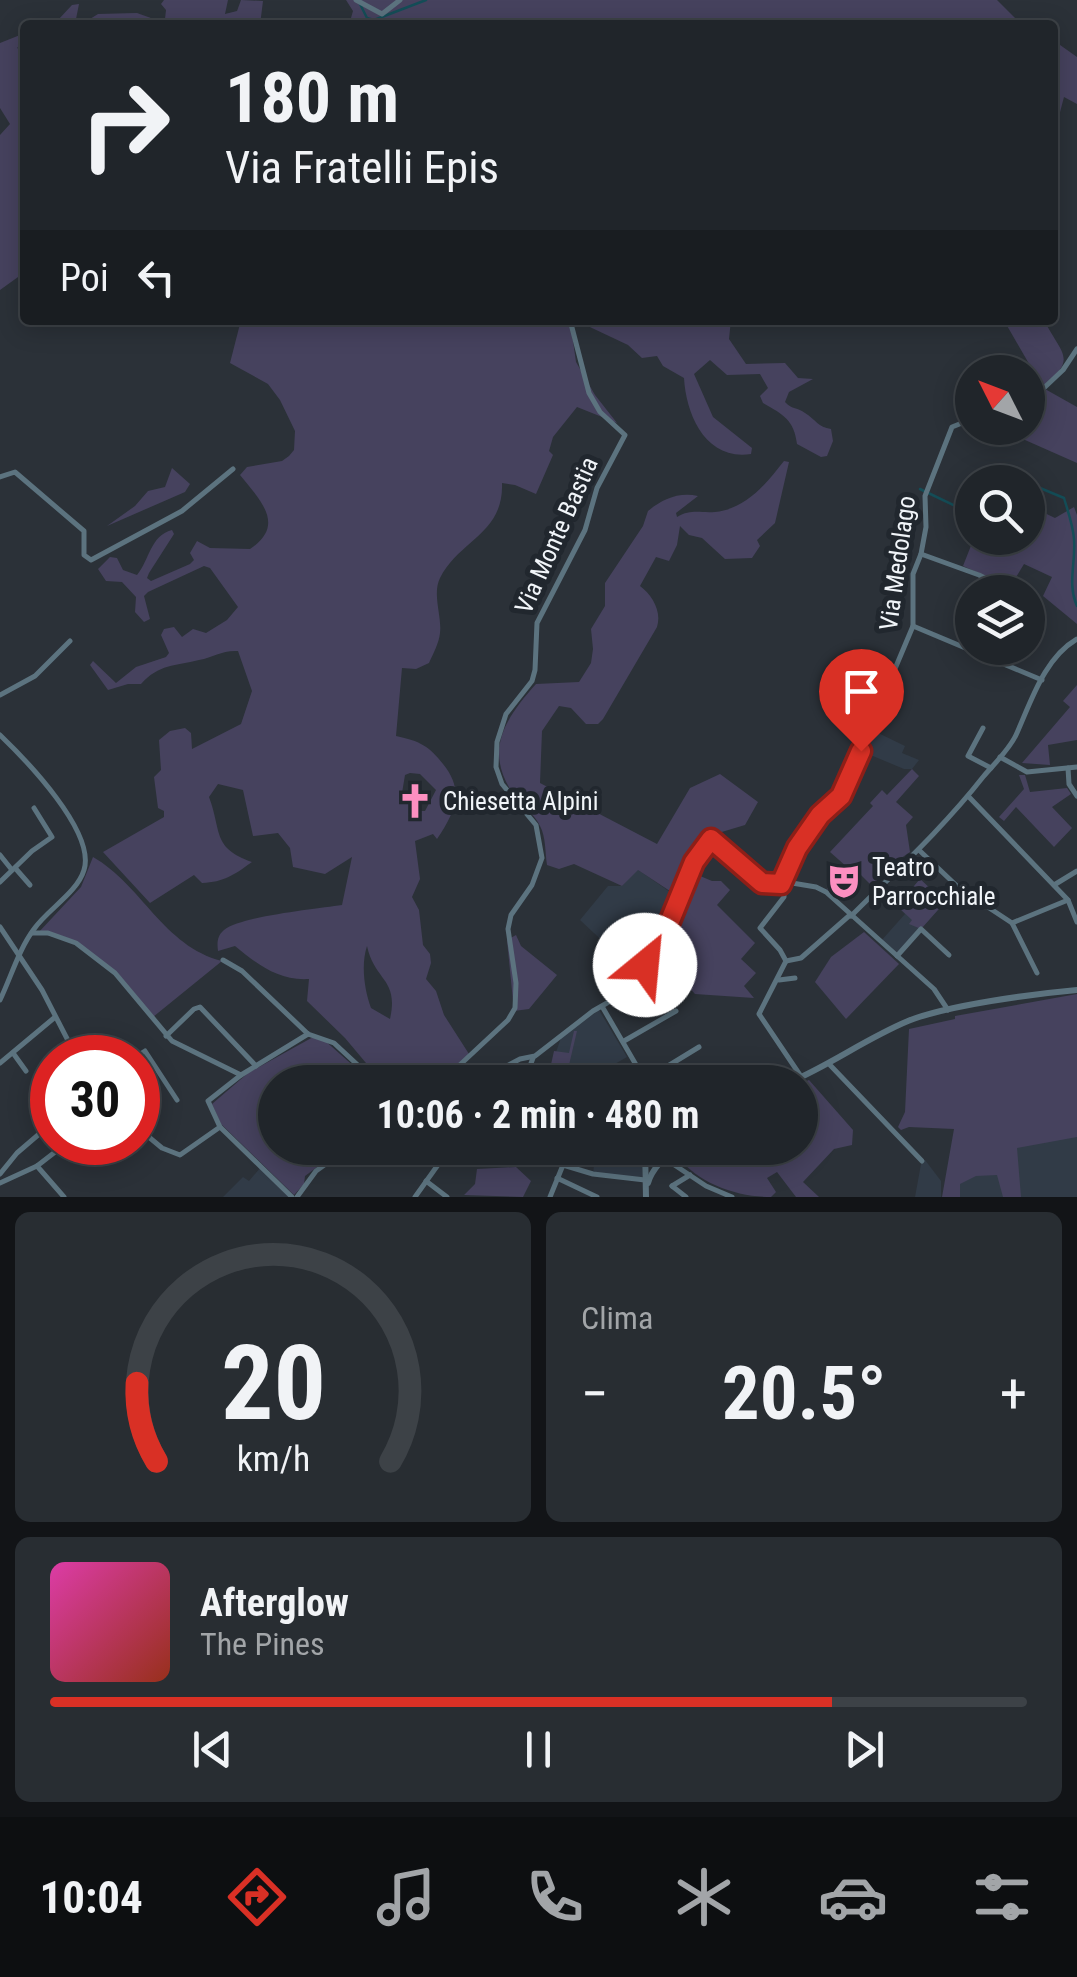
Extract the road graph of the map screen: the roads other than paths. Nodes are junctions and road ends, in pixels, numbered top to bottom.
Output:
1 (356, 0) edge
2 (400, 0) edge
3 (571, 325) edge
4 (1077, 349) edge
5 (1045, 387) edge
6 (955, 426) edge
7 (234, 469) dead end
8 (0, 478) edge
9 (921, 554) junction
10 (981, 575) edge
11 (913, 626) junction
12 (1077, 639) edge
13 (70, 641) dead end
14 (1042, 680) junction
15 (0, 695) edge
16 (984, 728) dead end
17 (0, 734) edge
18 (1000, 757) junction
19 (1077, 767) edge
20 (991, 768) junction
21 (1068, 768) junction
22 (968, 796) junction
23 (1077, 796) edge
24 (34, 808) dead end
25 (920, 851) junction
26 (0, 856) edge
27 (14, 869) junction
28 (1077, 871) edge
29 (0, 882) edge
30 (786, 884) junction
31 (30, 885) dead end
32 (1054, 885) junction
33 (1068, 900) junction
34 (850, 915) junction
35 (1077, 922) edge
36 (1012, 923) junction
37 (0, 926) edge
38 (31, 933) junction
39 (949, 954) dead end
40 (20, 955) junction
41 (898, 956) junction
42 (223, 960) dead end
43 (786, 961) junction
44 (1038, 973) dead end
45 (796, 978) dead end
46 (779, 980) junction
47 (1077, 990) edge
48 (0, 1000) edge
49 (602, 1007) junction
50 (948, 1010) junction
51 (676, 1011) dead end
52 (54, 1018) junction
53 (308, 1034) junction
54 (64, 1035) edge
55 (166, 1036) junction
56 (624, 1041) junction
57 (700, 1047) dead end
58 (12, 1053) junction
59 (533, 1058) junction
60 (0, 1063) edge
61 (358, 1065) edge
62 (460, 1065) edge
63 (508, 1065) edge
64 (530, 1065) edge
65 (637, 1065) edge
66 (671, 1065) edge
67 (793, 1065) edge
68 (830, 1065) junction
69 (257, 1067) junction
70 (26, 1070) dead end
71 (818, 1071) edge
72 (241, 1074) junction
73 (160, 1075) edge
74 (177, 1100) dead end
75 (220, 1127) junction
76 (30, 1142) edge
77 (160, 1146) edge
78 (922, 1161) dead end
79 (324, 1165) edge
80 (436, 1165) edge
81 (656, 1165) edge
82 (678, 1165) edge
83 (38, 1166) joint
84 (0, 1174) edge
85 (690, 1175) junction
86 (557, 1178) junction
87 (426, 1181) junction
88 (0, 1183) edge
89 (646, 1188) edge
90 (64, 1197) edge
91 (295, 1197) edge
92 (415, 1197) edge
93 (448, 1197) edge
94 (550, 1197) edge
95 (597, 1197) edge
96 (686, 1197) edge
97 (732, 1197) edge

1 - 2 street
3 - 62 street, Via Monte Bastia
4 - 5 street
6 - 9 street, Via Medolago
7 - 8 street
9 - 10 street
9 - 11 street, Via Medolago
11 - 14 street
11 - 30 street, Via Medolago
12 - 14 street
13 - 15 street
14 - 18 street
16 - 20 street
17 - 38 street
18 - 20 street
18 - 21 street
19 - 21 street
20 - 22 street
21 - 23 street
22 - 25 street
22 - 32 street
24 - 27 street
25 - 34 street
25 - 36 street
26 - 27 street
27 - 29 street
27 - 31 street
28 - 32 street
30 - 34 street
30 - 43 street, Via Medolago
30 - 49 street
32 - 33 street
33 - 35 street
33 - 36 street
34 - 41 street
34 - 43 street
36 - 44 street
37 - 40 street
38 - 40 street
38 - 55 street
39 - 41 street
40 - 48 street
40 - 52 street
41 - 50 street
42 - 53 street
43 - 46 street
45 - 46 street
46 - 67 street
47 - 50 street
49 - 56 street
49 - 59 street
50 - 68 street
51 - 56 street
52 - 54 street
52 - 58 street
53 - 61 street
53 - 69 street
55 - 69 street
55 - 72 street
56 - 65 street
57 - 66 street
58 - 60 street
58 - 70 street
59 - 63 street
59 - 64 street
68 - 71 street
68 - 78 street
69 - 72 street
72 - 75 street
73 - 74 street
75 - 77 street
75 - 91 street
76 - 84 street
79 - 91 street
80 - 87 street
81 - 89 street
82 - 85 street
83 - 88 street
83 - 90 street
85 - 96 street
85 - 97 street
86 - 89 street
86 - 94 street
86 - 95 street
87 - 92 street
87 - 93 street

